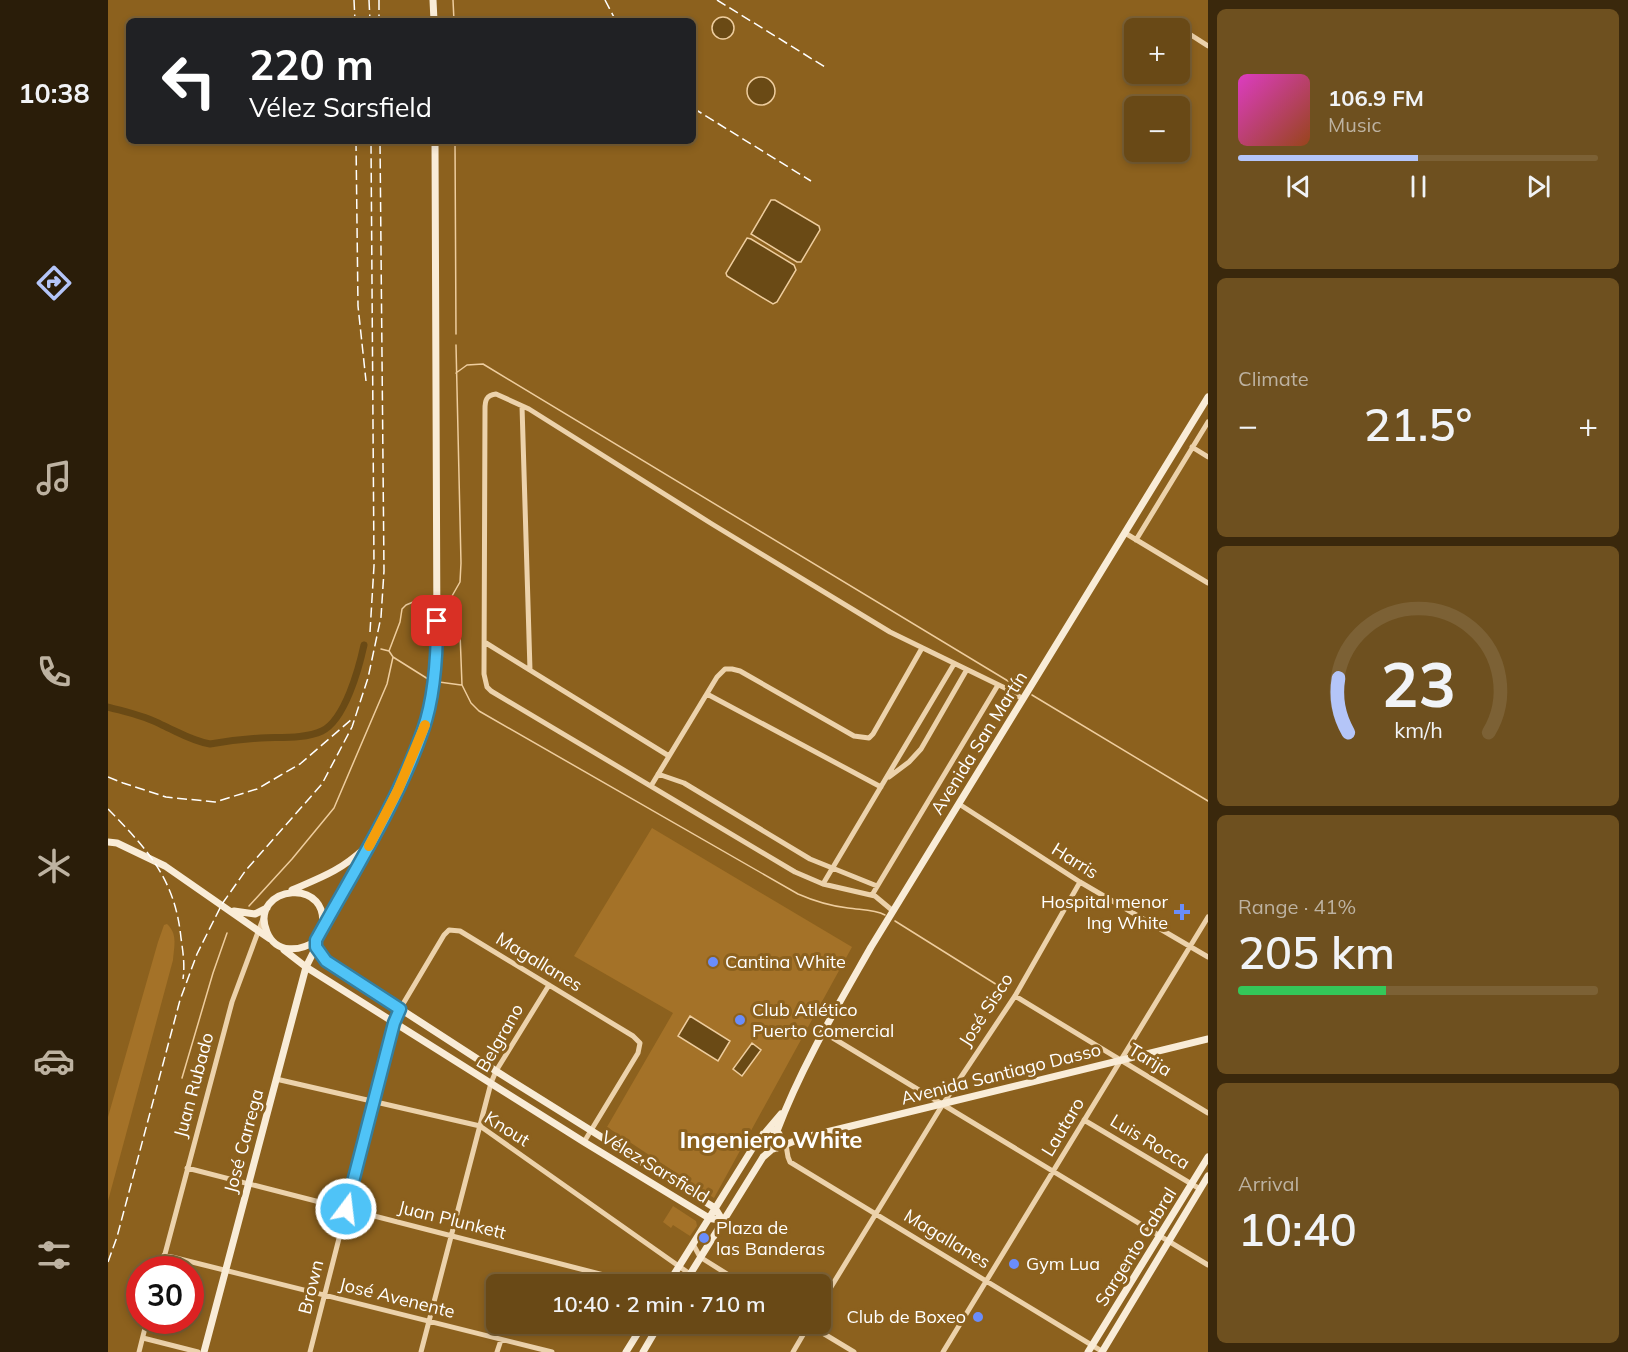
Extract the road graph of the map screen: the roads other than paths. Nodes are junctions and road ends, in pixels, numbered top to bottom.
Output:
1 (433, 0) edge
2 (434, 18) edge
3 (1190, 34) edge
4 (1208, 46) edge
5 (435, 144) edge
6 (1208, 397) edge
7 (522, 406) junction
8 (1208, 422) edge
9 (1192, 447) junction
10 (1208, 457) edge
11 (1125, 533) junction
12 (1136, 540) junction
13 (1208, 583) edge
14 (486, 643) junction
15 (922, 648) junction
16 (954, 664) junction
17 (530, 670) junction
18 (966, 671) junction
19 (998, 685) junction
20 (707, 694) junction
21 (1023, 699) junction
22 (669, 756) junction
23 (658, 774) junction
24 (886, 780) junction
25 (651, 786) junction
26 (881, 787) junction
27 (959, 804) junction
28 (108, 842) edge
29 (371, 843) junction
30 (833, 868) junction
31 (1080, 882) junction
32 (823, 884) junction
33 (877, 886) junction
34 (290, 891) junction
35 (872, 896) junction
36 (267, 910) junction
37 (231, 911) junction
38 (893, 911) junction
39 (1208, 917) edge
40 (258, 930) junction
41 (452, 930) joint
42 (321, 933) junction
43 (272, 940) junction
44 (316, 943) junction
45 (279, 946) junction
46 (1190, 946) junction
47 (1208, 957) edge
48 (306, 967) junction
49 (549, 985) junction
50 (1015, 996) junction
51 (400, 1009) junction
52 (394, 1023) junction
53 (823, 1032) junction
54 (1208, 1039) edge
55 (1121, 1060) junction
56 (496, 1071) junction
57 (276, 1079) junction
58 (491, 1083) junction
59 (374, 1102) junction
60 (943, 1104) junction
61 (785, 1110) junction
62 (1208, 1113) edge
63 (1084, 1120) junction
64 (480, 1126) junction
65 (591, 1131) junction
66 (778, 1132) junction
67 (764, 1133) junction
68 (802, 1138) junction
69 (584, 1142) junction
70 (786, 1144) junction
71 (774, 1149) junction
72 (1208, 1157) edge
73 (187, 1168) junction
74 (1053, 1171) junction
75 (1208, 1176) edge
76 (248, 1184) junction
77 (1192, 1184) junction
78 (1200, 1189) junction
79 (715, 1208) junction
80 (346, 1209) junction
81 (876, 1214) junction
82 (709, 1218) junction
83 (723, 1221) junction
84 (451, 1236) junction
85 (1160, 1236) junction
86 (1169, 1241) junction
87 (693, 1244) junction
88 (164, 1255) joint
89 (700, 1257) junction
90 (1208, 1265) edge
91 (679, 1267) junction
92 (226, 1270) junction
93 (600, 1274) edge
94 (674, 1274) edge
95 (690, 1274) joint
96 (727, 1274) edge
97 (986, 1281) junction
98 (831, 1287) edge
99 (324, 1295) junction
100 (429, 1321) junction
101 (143, 1334) edge
102 (637, 1334) edge
103 (653, 1334) edge
104 (802, 1334) edge
105 (824, 1334) edge
106 (142, 1338) junction
107 (501, 1340) junction
108 (1090, 1349) edge
109 (139, 1352) edge
110 (198, 1352) edge
111 (204, 1352) edge
112 (310, 1352) edge
113 (421, 1352) edge
114 (497, 1352) edge
115 (552, 1352) edge
116 (626, 1352) edge
117 (642, 1352) edge
118 (792, 1352) edge
119 (854, 1352) edge
120 (943, 1352) edge
121 (1103, 1352) edge

1 - 2 street
3 - 4 street
5 - 29 street
6 - 11 street, Avenida San Martín
7 - 14 street
7 - 15 street
7 - 17 street
8 - 9 street
9 - 10 street
9 - 12 street
11 - 12 street
11 - 21 street, Avenida San Martín
12 - 13 street
14 - 17 street
14 - 25 street
15 - 16 street
15 - 20 street
16 - 18 street
16 - 24 street
17 - 22 street
18 - 19 street
18 - 24 street
19 - 21 street
19 - 33 street
20 - 22 street
20 - 26 street
21 - 27 street, Avenida San Martín
22 - 23 street
23 - 25 street
23 - 30 street
24 - 26 street
25 - 32 street
26 - 30 street
27 - 31 street, Harris
27 - 38 street, Avenida San Martín
28 - 37 street
29 - 34 street
29 - 42 street
30 - 32 street
30 - 33 street
31 - 46 street, Harris
31 - 50 street, José Sisco
32 - 35 street
33 - 35 street
34 - 36 street
34 - 42 street
35 - 38 street
36 - 37 street
36 - 40 street, Juan Rubado
36 - 43 street
37 - 40 street
38 - 53 street, Avenida San Martín
39 - 46 street, Lautaro
40 - 43 street
40 - 73 street, Juan Rubado
41 - 49 street, Magallanes
41 - 51 street, Brown
42 - 44 street
43 - 45 street
44 - 45 street
44 - 48 street, José Carrega
44 - 51 street, Vélez Sarsfield
45 - 48 street, Vélez Sarsfield
46 - 47 street, Harris
46 - 55 street, Lautaro
48 - 52 street, Vélez Sarsfield
48 - 57 street, José Carrega
49 - 56 street, Belgrano
49 - 65 street, Magallanes
50 - 55 street, Tarija
50 - 60 street, José Sisco
51 - 52 street, Brown
51 - 56 street, Vélez Sarsfield
52 - 58 street, Vélez Sarsfield
52 - 59 street, Brown
53 - 60 street
53 - 61 street, Avenida San Martín
54 - 55 street, Avenida Santiago Dasso
55 - 60 street, Avenida Santiago Dasso
55 - 62 street, Tarija
55 - 63 street, Lautaro
56 - 58 street, Belgrano
56 - 65 street, Vélez Sarsfield
57 - 59 street, Knout
57 - 76 street, José Carrega
58 - 64 street, Belgrano
58 - 69 street, Vélez Sarsfield
59 - 64 street, Knout
59 - 80 street, Brown
60 - 68 street, Avenida Santiago Dasso
60 - 74 street
60 - 81 street, José Sisco
61 - 66 street, Avenida San Martín
61 - 67 street, Avenida San Martín
63 - 74 street, Lautaro
63 - 77 street, Luis Rocca
64 - 84 street, Belgrano
64 - 91 street, Knout
65 - 69 street
65 - 79 street, Vélez Sarsfield
66 - 67 street
66 - 68 street, Avenida Santiago Dasso
66 - 71 street, Avenida San Martín
67 - 71 street
67 - 79 street, Avenida San Martín
68 - 70 street, Avenida Santiago Dasso
69 - 82 street, Vélez Sarsfield
70 - 71 street, Avenida Santiago Dasso
70 - 81 street, Magallanes
71 - 83 street, Avenida San Martín
72 - 77 street, Sargento Cabral
73 - 76 street, Juan Plunkett
73 - 88 street, Juan Rubado
74 - 85 street
74 - 97 street, Lautaro
75 - 78 street, Sargento Cabral
76 - 80 street, Juan Plunkett
76 - 92 street, José Carrega
77 - 78 street, Luis Rocca
77 - 85 street, Sargento Cabral
78 - 86 street, Sargento Cabral
79 - 82 street, Avenida San Martín
79 - 83 street, Vélez Sarsfield
80 - 84 street, Juan Plunkett
80 - 99 street, Brown
81 - 97 street, Magallanes
81 - 98 street, José Sisco
82 - 83 street, Vélez Sarsfield
82 - 87 street, Avenida San Martín
83 - 89 street, Avenida San Martín
84 - 93 street, Juan Plunkett
84 - 100 street, Belgrano
85 - 86 street
85 - 108 street, Sargento Cabral
86 - 90 street
86 - 121 street, Sargento Cabral
87 - 89 street
87 - 91 street, Avenida San Martín
88 - 92 street, José Avenente
89 - 95 street, Avenida San Martín
89 - 96 street
91 - 94 street, Avenida San Martín
91 - 95 street, Knout
92 - 99 street, José Avenente
92 - 111 street, José Carrega
97 - 108 street, Magallanes
97 - 120 street, Lautaro
99 - 100 street, José Avenente
99 - 112 street, Brown
100 - 107 street, José Avenente
100 - 113 street, Belgrano
101 - 106 street
102 - 116 street
103 - 117 street
104 - 118 street
105 - 119 street
106 - 109 street
106 - 110 street
107 - 114 street
107 - 115 street, José Avenente
108 - 121 street, Magallanes

